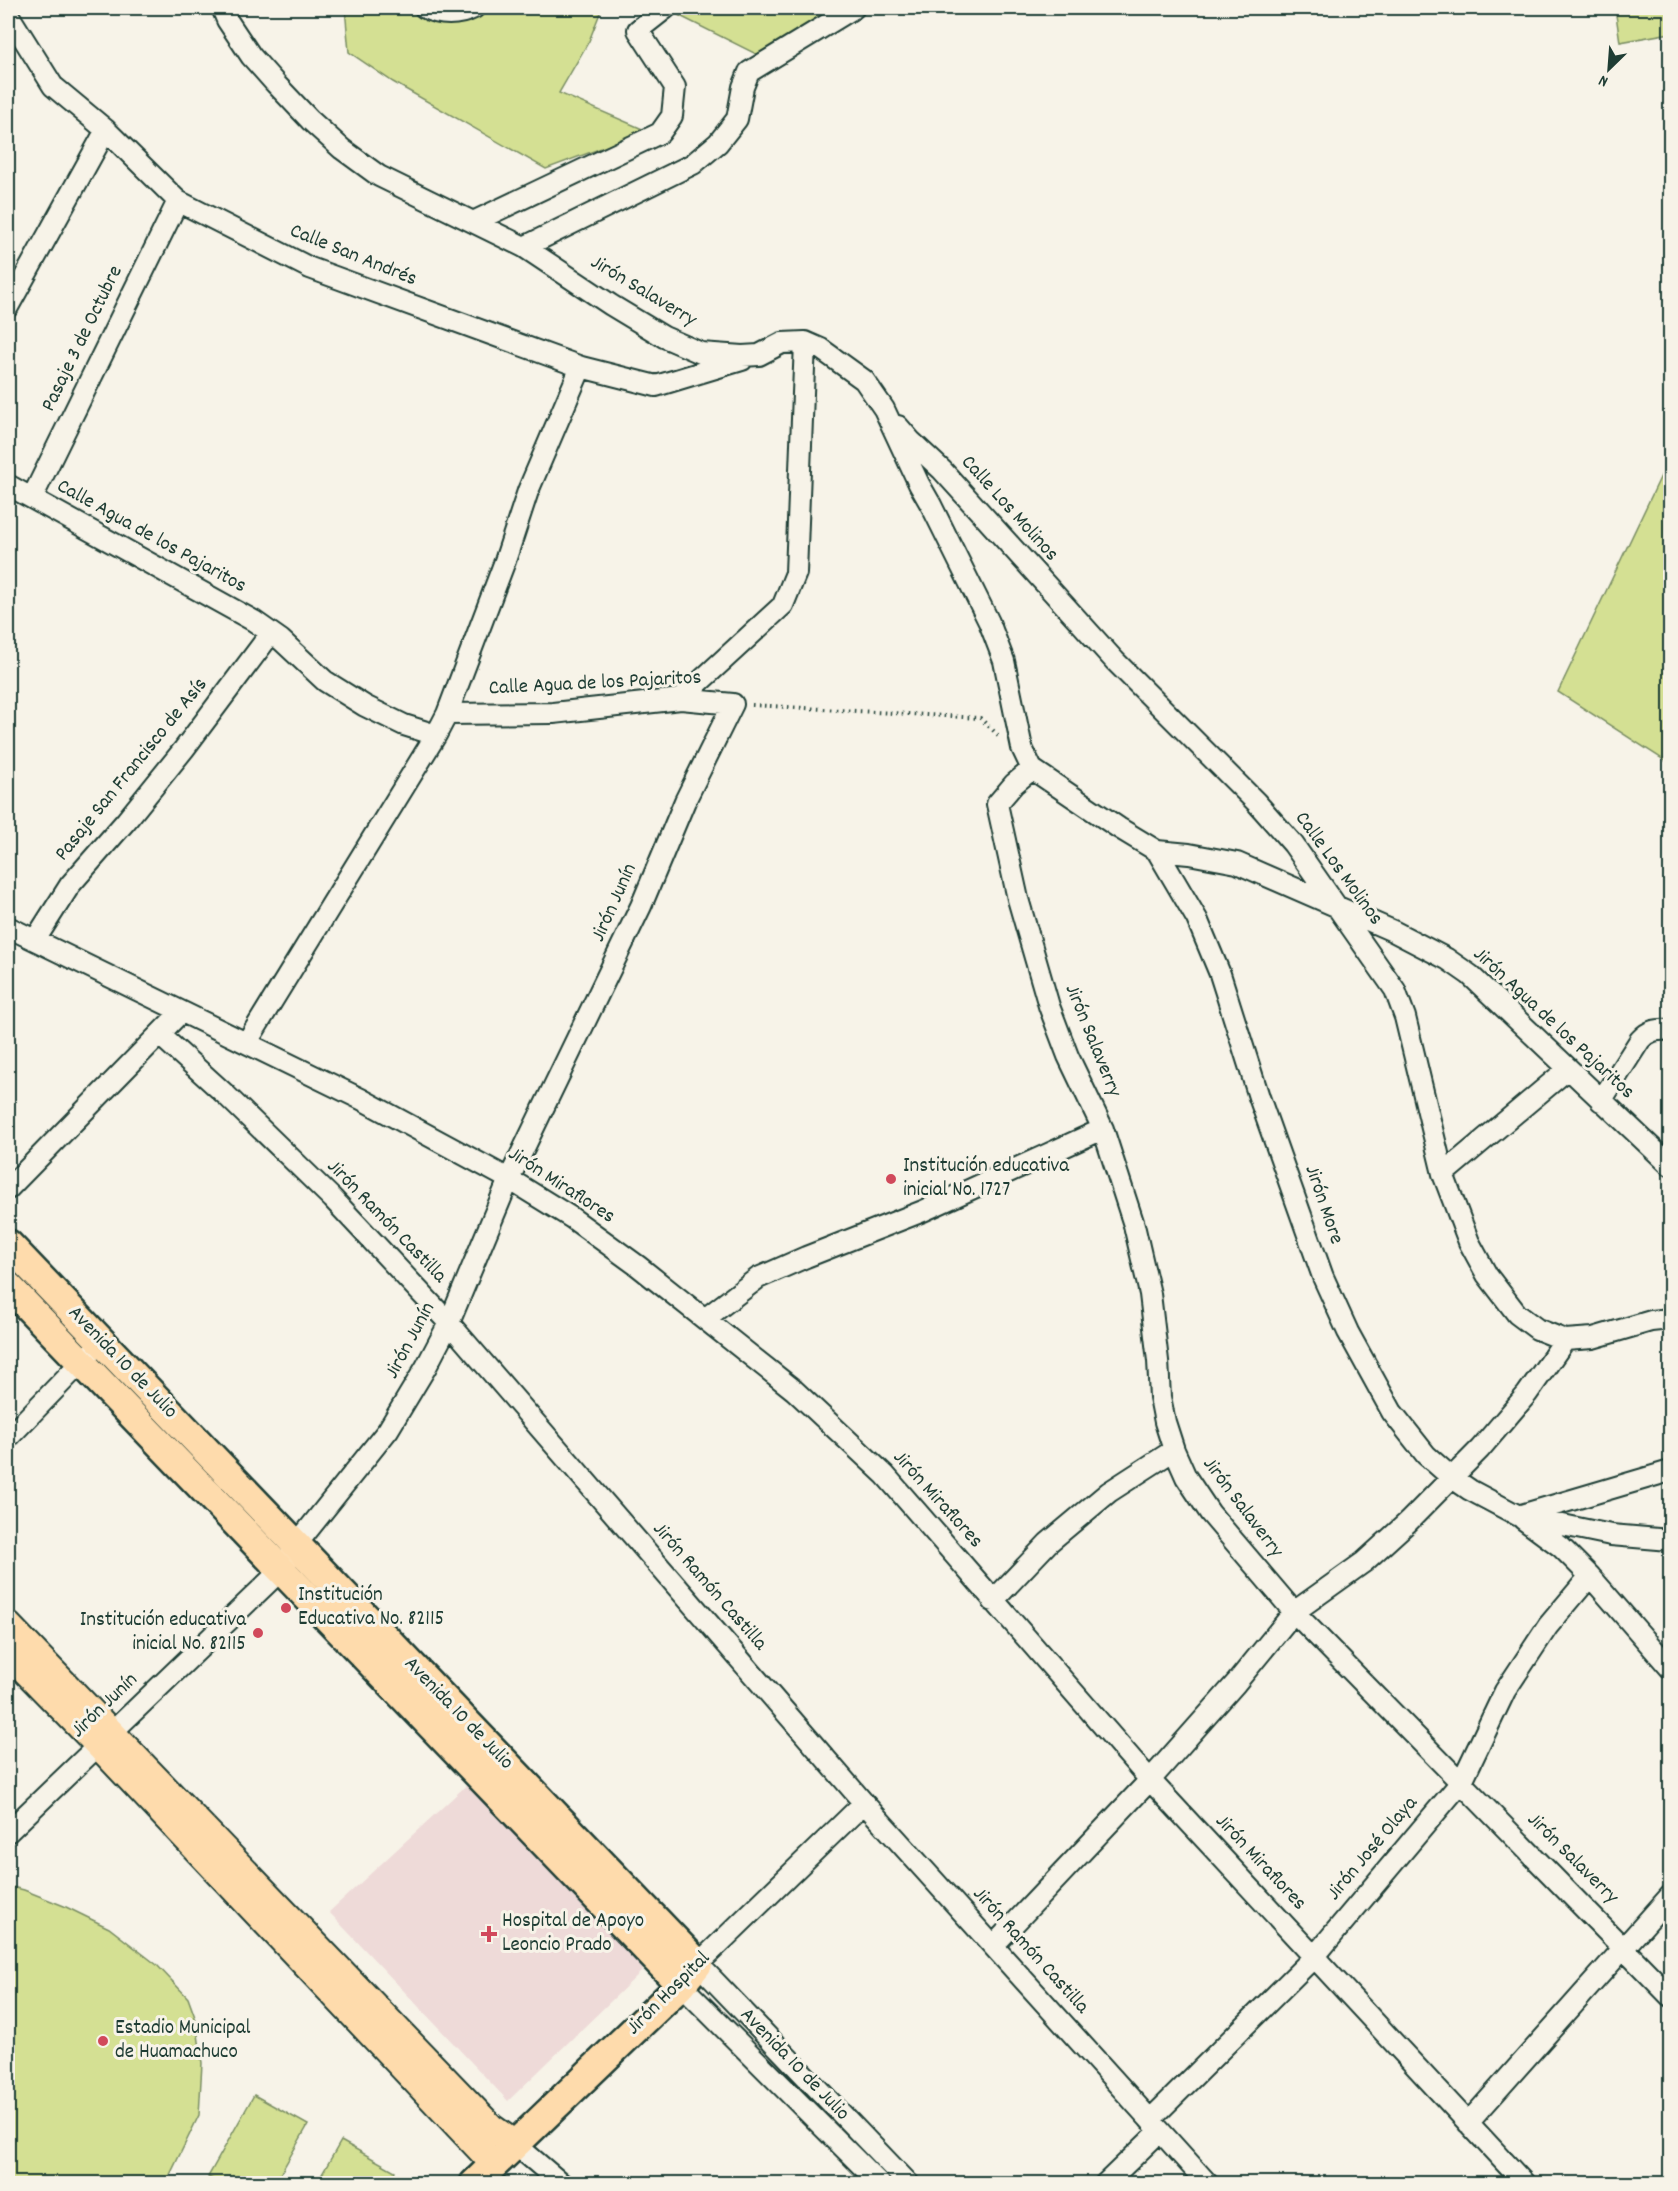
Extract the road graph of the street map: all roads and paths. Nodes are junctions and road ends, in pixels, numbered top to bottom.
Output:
1 (222, 8) edge
2 (425, 8) edge
3 (474, 8) edge
4 (666, 8) edge
5 (854, 8) edge
6 (8, 14) edge
7 (106, 130) junction
8 (178, 201) junction
9 (473, 222) junction
10 (524, 247) junction
11 (8, 307) edge
12 (806, 342) junction
13 (759, 355) junction
14 (581, 367) junction
15 (884, 409) junction
16 (8, 485) edge
17 (32, 498) junction
18 (271, 633) junction
19 (681, 699) junction
20 (733, 704) junction
21 (447, 714) junction
22 (436, 735) junction
23 (1000, 739) dead end
24 (1032, 768) junction
25 (1157, 851) junction
26 (1339, 910) junction
27 (8, 927) edge
28 (35, 940) junction
29 (181, 1012) junction
30 (1671, 1030) edge
31 (160, 1035) junction
32 (247, 1042) junction
33 (1568, 1069) junction
34 (1601, 1101) junction
35 (1103, 1128) junction
36 (1671, 1165) edge
37 (1443, 1174) junction
38 (509, 1179) junction
39 (8, 1189) edge
40 (8, 1244) edge
41 (8, 1286) edge
42 (706, 1318) junction
43 (1671, 1319) edge
44 (449, 1323) junction
45 (1565, 1340) junction
46 (92, 1352) junction
47 (8, 1438) edge
48 (1174, 1450) junction
49 (1671, 1471) edge
50 (1451, 1477) junction
51 (1519, 1516) junction
52 (1671, 1540) edge
53 (296, 1545) junction
54 (281, 1570) junction
55 (1590, 1576) junction
56 (993, 1601) junction
57 (1294, 1612) junction
58 (8, 1625) edge
59 (8, 1653) edge
60 (1671, 1668) edge
61 (105, 1739) junction
62 (1150, 1779) junction
63 (1461, 1781) junction
64 (864, 1803) junction
65 (8, 1832) edge
66 (1671, 1896) edge
67 (993, 1946) junction
68 (1624, 1947) junction
69 (1314, 1957) junction
70 (689, 1974) junction
71 (1671, 1996) edge
72 (837, 2108) junction
73 (1468, 2123) junction
74 (821, 2124) junction
75 (1155, 2126) junction
76 (515, 2144) junction
77 (871, 2144) junction
78 (856, 2159) junction
79 (494, 2164) junction
80 (474, 2184) edge
81 (562, 2184) edge
82 (880, 2184) edge
83 (909, 2184) edge
84 (1106, 2184) edge
85 (1208, 2184) edge
86 (1525, 2184) edge

1 - 9 street, Jirón Salaverry
2 - 3 street
4 - 9 street
5 - 10 street
6 - 7 street, Calle San Andrés
7 - 8 street, Calle San Andrés
7 - 11 street
8 - 14 street, Calle San Andrés
8 - 17 street, Pasaje 3 de Octubre
9 - 10 street, Jirón Salaverry
10 - 13 street, Jirón Salaverry
12 - 13 street, Jirón Salaverry
12 - 15 street
12 - 19 street
13 - 14 street, Calle San Andrés
14 - 21 street
15 - 24 street
15 - 26 street, Calle Los Molinos
16 - 17 street, Calle Agua de los Pajaritos
17 - 18 street, Calle Agua de los Pajaritos
18 - 22 street, Calle Agua de los Pajaritos
18 - 28 street, Pasaje San Francisco de Asís
19 - 20 street, Calle Agua de los Pajaritos
19 - 21 street, Calle Agua de los Pajaritos
20 - 23 path
20 - 38 street, Jirón Junín
21 - 22 street
22 - 32 street
24 - 25 street, Jirón More
24 - 35 street, Jirón Salaverry
25 - 26 street, Jirón Agua de los Pajaritos
25 - 50 street, Jirón More
26 - 33 street, Jirón Agua de los Pajaritos
26 - 37 street, Calle Los Molinos
27 - 28 street
28 - 29 street
29 - 31 street
29 - 32 street, Jirón Miraflores
30 - 34 street
31 - 39 street
31 - 44 street, Jirón Ramón Castilla
32 - 38 street, Jirón Miraflores
33 - 34 street, Jirón Agua de los Pajaritos
33 - 37 street
34 - 36 street, Jirón Agua de los Pajaritos
35 - 42 street
35 - 48 street, Jirón Salaverry
37 - 45 street, Calle Los Molinos
38 - 42 street, Jirón Miraflores
38 - 44 street, Jirón Junín
40 - 46 highway, Avenida 10 de Julio
41 - 46 highway, Avenida 10 de Julio
42 - 56 street, Jirón Miraflores
43 - 45 street, Calle Los Molinos
44 - 53 street, Jirón Junín
44 - 64 street, Jirón Ramón Castilla
45 - 50 street
46 - 47 street
46 - 53 highway, Avenida 10 de Julio
46 - 54 highway, Avenida 10 de Julio
48 - 56 street
48 - 57 street, Jirón Salaverry
49 - 51 street
50 - 51 street, Jirón More
50 - 57 street
51 - 52 street, Jirón More
51 - 55 street
53 - 54 street, Jirón Junín
53 - 70 highway, Avenida 10 de Julio
54 - 61 street, Jirón Junín
54 - 70 highway, Avenida 10 de Julio
55 - 60 street
55 - 63 street, Jirón José Olaya
56 - 62 street, Jirón Miraflores
57 - 62 street
57 - 63 street, Jirón Salaverry
58 - 61 main road
59 - 61 main road
61 - 65 street, Jirón Junín
61 - 76 main road
61 - 79 main road
62 - 67 street
62 - 69 street, Jirón Miraflores
63 - 68 street, Jirón Salaverry
63 - 69 street, Jirón José Olaya
64 - 67 street, Jirón Ramón Castilla
64 - 70 street, Jirón Hospital
66 - 68 street
67 - 75 street, Jirón Ramón Castilla
68 - 71 street, Jirón Salaverry
68 - 73 street
69 - 73 street, Jirón Miraflores
69 - 75 street, Jirón José Olaya
70 - 72 street, Avenida 10 de Julio
70 - 74 street, Avenida 10 de Julio
70 - 76 highway, Jirón Hospital
72 - 74 street
72 - 77 street, Avenida 10 de Julio
73 - 86 street, Jirón Miraflores
74 - 78 street, Avenida 10 de Julio
75 - 84 street, Jirón José Olaya
75 - 85 street, Jirón Ramón Castilla
76 - 79 highway, Jirón Hospital
76 - 81 street
77 - 78 street
77 - 83 street, Avenida 10 de Julio
78 - 82 street, Avenida 10 de Julio
79 - 80 highway, Jirón Hospital

